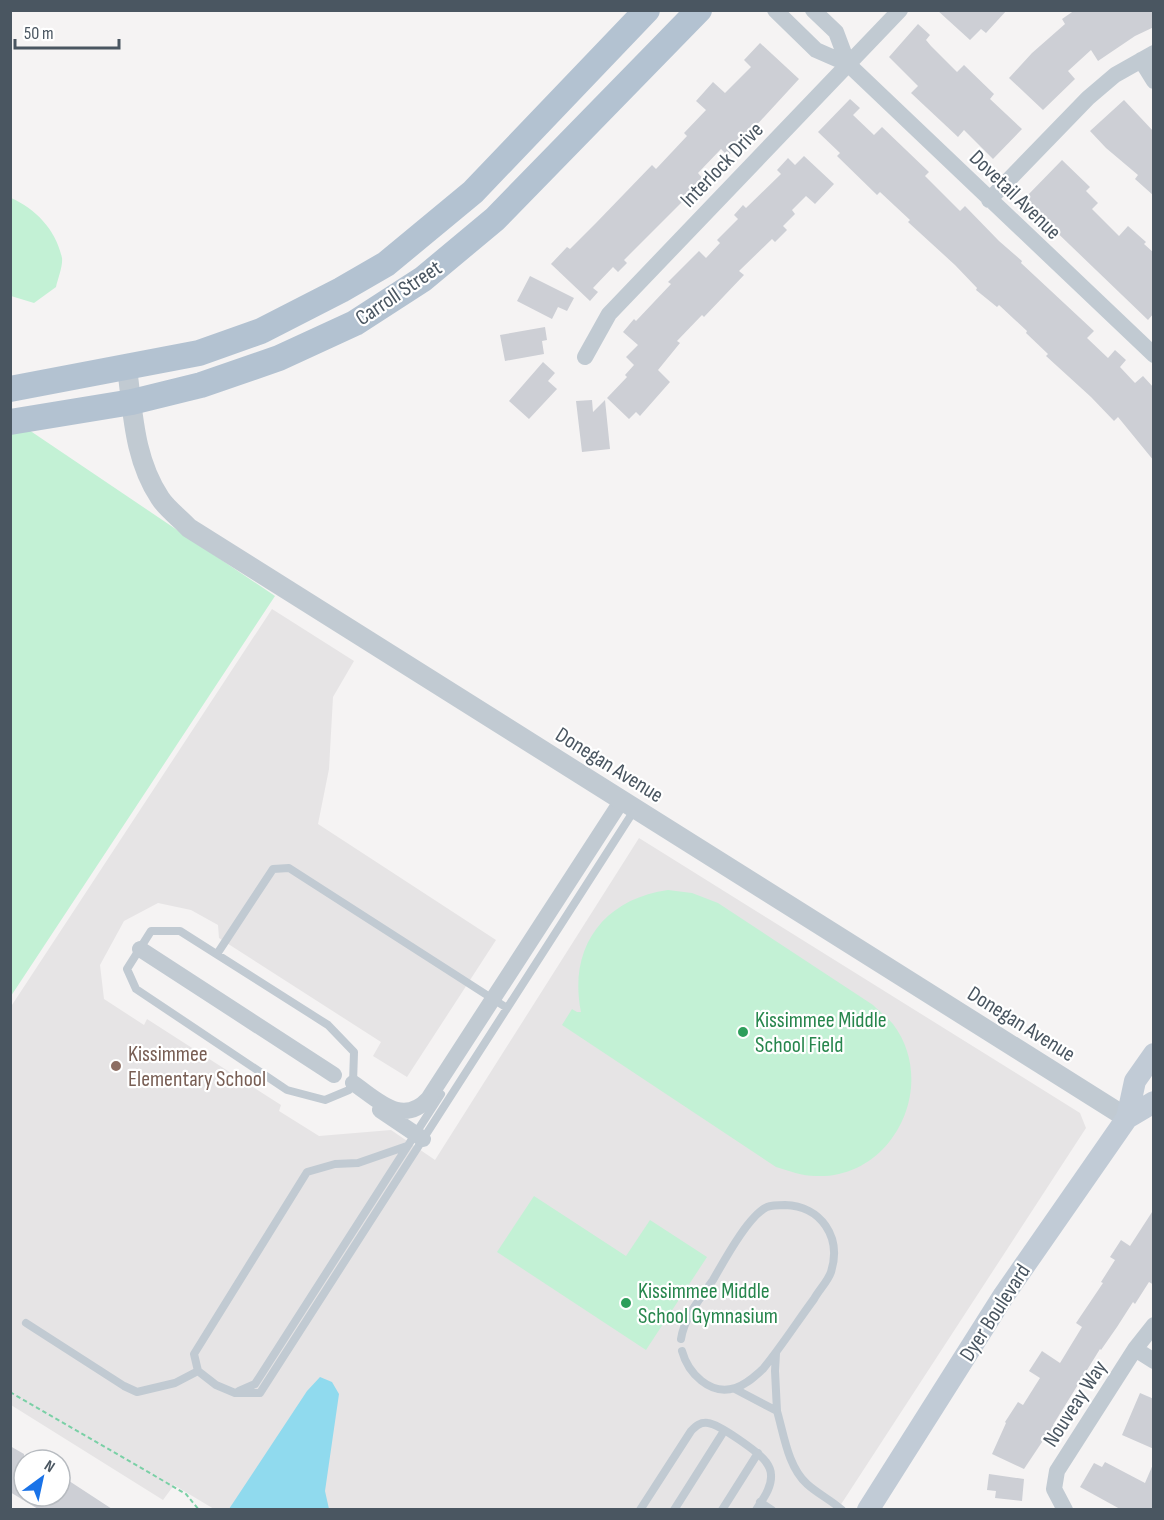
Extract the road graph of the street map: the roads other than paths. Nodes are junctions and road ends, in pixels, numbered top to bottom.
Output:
1 (646, 10) edge
2 (699, 10) edge
3 (775, 10) edge
4 (813, 10) edge
5 (900, 10) edge
6 (1147, 56) edge
7 (848, 64) junction
8 (1154, 81) edge
9 (988, 200) junction
10 (1154, 355) edge
11 (585, 357) dead end
12 (127, 368) junction
13 (10, 389) edge
14 (132, 402) junction
15 (10, 422) edge
16 (628, 804) junction
17 (140, 949) junction
18 (217, 954) junction
19 (500, 1004) junction
20 (1154, 1054) edge
21 (334, 1076) dead end
22 (351, 1087) junction
23 (1154, 1102) edge
24 (1127, 1118) junction
25 (415, 1139) junction
26 (26, 1323) dead end
27 (1154, 1325) edge
28 (681, 1339) dead end
29 (1136, 1349) junction
30 (682, 1351) dead end
31 (776, 1353) junction
32 (1154, 1361) edge
33 (198, 1371) junction
34 (735, 1389) junction
35 (236, 1393) junction
36 (777, 1411) junction
37 (724, 1431) junction
38 (758, 1453) junction
39 (758, 1506) edge
40 (640, 1509) edge
41 (674, 1509) edge
42 (722, 1509) edge
43 (772, 1509) edge
44 (842, 1509) edge
45 (868, 1509) edge
46 (1065, 1509) edge

1 - 12 main road
2 - 14 main road, Carroll Street
3 - 7 street, Dovetail Avenue
4 - 7 street, Dovetail Avenue
5 - 7 street, Interlock Drive
6 - 8 street
6 - 9 street
7 - 9 street, Dovetail Avenue
7 - 11 street, Interlock Drive
9 - 10 street, Dovetail Avenue
12 - 13 main road
12 - 14 street, Donegan Avenue
14 - 15 main road, Carroll Street
14 - 16 street, Donegan Avenue
16 - 19 street
16 - 24 street, Donegan Avenue
17 - 18 lane
17 - 21 street
17 - 22 lane
18 - 19 lane
18 - 22 lane
19 - 22 street
19 - 25 lane
20 - 24 main road, Dyer Boulevard
22 - 25 street
23 - 24 main road, Dyer Boulevard
24 - 45 main road, Dyer Boulevard
25 - 33 lane
25 - 35 lane
25 - 35 lane
26 - 33 lane
27 - 29 street, Nouveay Way
28 - 31 lane
29 - 32 street
29 - 46 street, Nouveay Way
30 - 34 lane
31 - 34 lane
31 - 36 lane
33 - 35 lane
34 - 36 lane
36 - 44 lane
37 - 38 lane
37 - 40 lane
37 - 41 lane
38 - 39 lane
38 - 42 lane
39 - 43 lane

